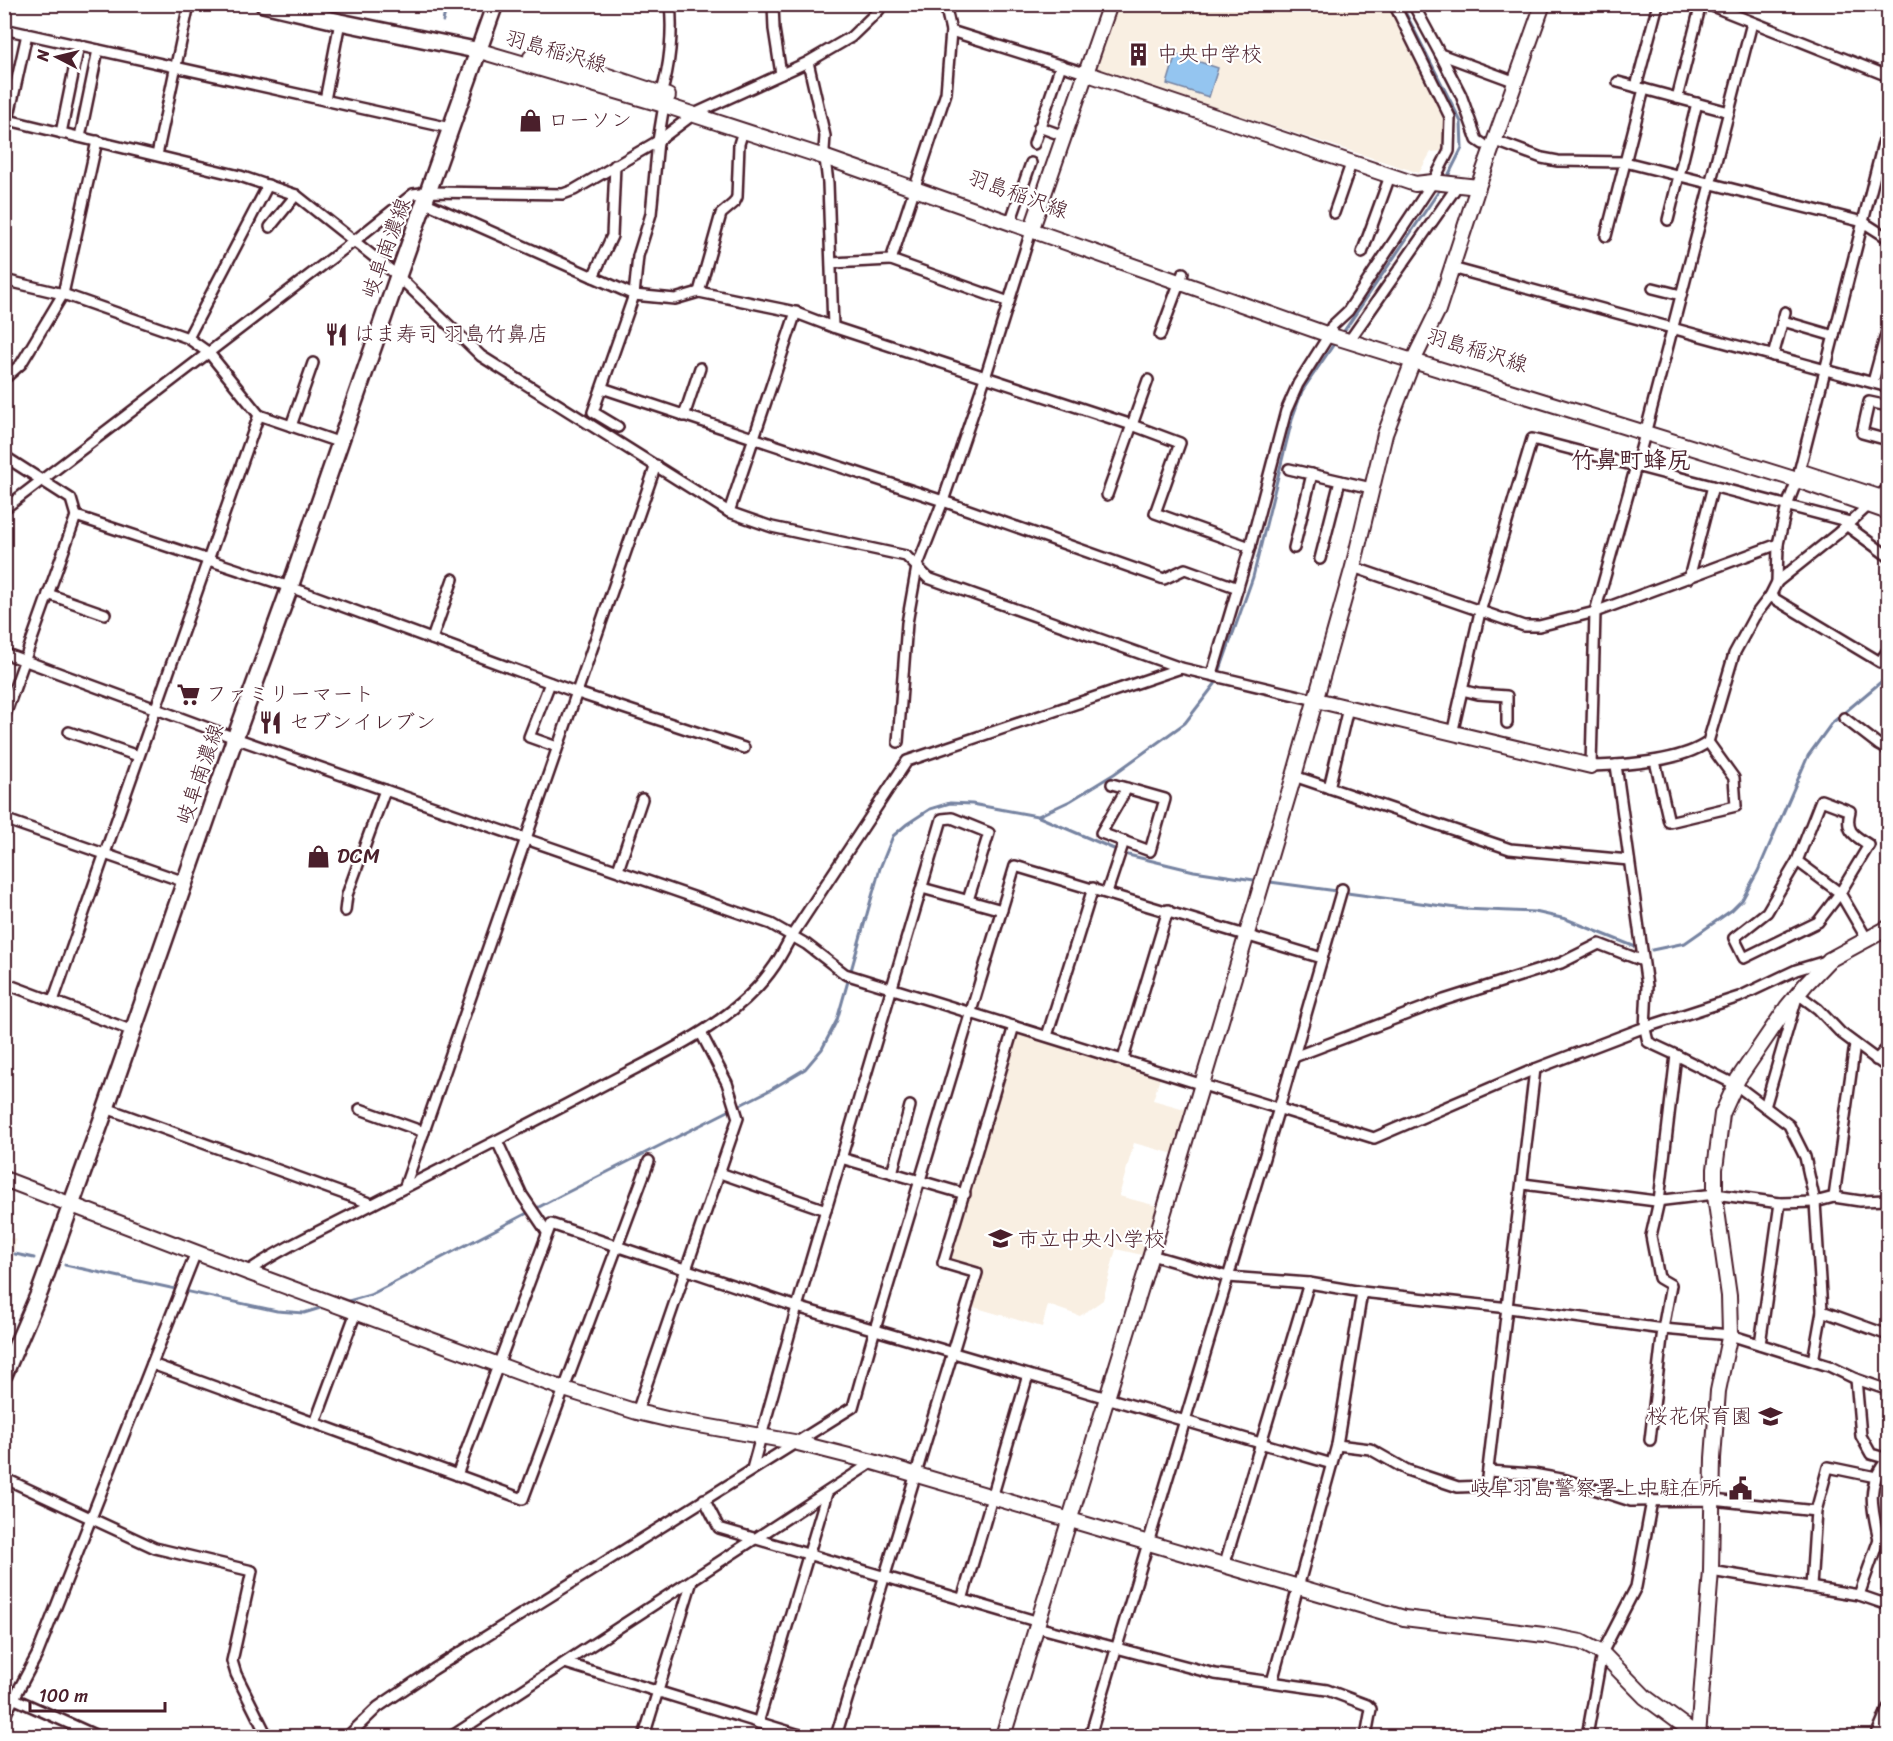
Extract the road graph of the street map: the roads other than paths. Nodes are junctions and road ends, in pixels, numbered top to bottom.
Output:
1 (189, 4) edge
2 (263, 4) edge
3 (495, 4) edge
4 (670, 4) edge
5 (773, 4) edge
6 (945, 4) edge
7 (1110, 4) edge
8 (1394, 4) edge
9 (1413, 4) edge
10 (1543, 4) edge
11 (1658, 4) edge
12 (1701, 4) edge
13 (1707, 4) edge
14 (881, 6) edge
15 (340, 22) junction
16 (1752, 23) junction
17 (4, 29) edge
18 (951, 31) junction
19 (27, 34) junction
20 (79, 45) junction
21 (98, 50) junction
22 (480, 51) junction
23 (1440, 54) junction
24 (808, 62) junction
25 (1061, 65) junction
26 (177, 67) junction
27 (1085, 73) junction
28 (781, 74) junction
29 (1888, 76) edge
30 (1516, 82) junction
31 (1618, 82) dead end
32 (1640, 88) junction
33 (1677, 98) junction
34 (662, 99) junction
35 (325, 100) junction
36 (1696, 104) junction
37 (700, 112) junction
38 (1729, 112) junction
39 (6, 120) edge
40 (1888, 124) edge
41 (1040, 127) junction
42 (450, 128) junction
43 (743, 130) junction
44 (61, 133) junction
45 (1064, 136) junction
46 (80, 137) junction
47 (97, 141) junction
48 (658, 141) junction
49 (1489, 142) junction
50 (1034, 144) dead end
51 (824, 153) junction
52 (157, 155) junction
53 (1625, 162) junction
54 (1030, 163) dead end
55 (1351, 164) junction
56 (615, 165) junction
57 (1679, 175) junction
58 (1390, 176) junction
59 (1445, 183) junction
60 (1710, 184) junction
61 (267, 185) junction
62 (917, 185) junction
63 (1478, 187) junction
64 (296, 195) junction
65 (427, 197) junction
66 (1334, 213) dead end
67 (1012, 219) junction
68 (1668, 220) dead end
69 (1863, 222) junction
70 (1033, 226) junction
71 (270, 227) dead end
72 (1606, 236) dead end
73 (1888, 238) edge
74 (353, 242) junction
75 (1362, 254) dead end
76 (891, 260) junction
77 (832, 263) junction
78 (1452, 268) junction
79 (398, 276) junction
80 (593, 277) junction
81 (1181, 278) junction
82 (4, 280) edge
83 (1653, 288) dead end
84 (699, 292) junction
85 (63, 294) junction
86 (634, 295) junction
87 (1681, 295) junction
88 (1009, 302) junction
89 (796, 312) junction
90 (833, 327) junction
91 (1888, 327) edge
92 (1672, 329) junction
93 (1341, 334) junction
94 (1160, 335) dead end
95 (1834, 336) junction
96 (188, 338) junction
97 (209, 353) junction
98 (1773, 356) junction
99 (1415, 357) junction
100 (313, 363) dead end
101 (700, 368) dead end
102 (1825, 370) junction
103 (985, 378) junction
104 (4, 379) edge
105 (1148, 380) dead end
106 (1873, 382) junction
107 (1888, 387) edge
108 (602, 388) junction
109 (1888, 406) edge
110 (259, 415) junction
111 (684, 416) junction
112 (1132, 425) junction
113 (291, 426) junction
114 (618, 427) dead end
115 (1646, 429) junction
116 (753, 439) junction
117 (1888, 441) edge
118 (341, 443) junction
119 (4, 456) edge
120 (656, 465) junction
121 (1635, 466) junction
122 (1289, 469) dead end
123 (1312, 474) junction
124 (1798, 475) junction
125 (42, 480) junction
126 (1340, 481) junction
127 (1713, 486) junction
128 (1371, 488) junction
129 (1107, 495) dead end
130 (1882, 497) edge
131 (943, 501) junction
132 (1787, 506) junction
133 (4, 509) edge
134 (729, 512) junction
135 (1888, 512) edge
136 (76, 516) junction
137 (1848, 524) junction
138 (1778, 544) junction
139 (1251, 547) junction
140 (1294, 548) dead end
141 (1888, 556) edge
142 (1320, 559) dead end
143 (208, 560) junction
144 (917, 567) junction
145 (1353, 567) junction
146 (1689, 578) junction
147 (453, 579) dead end
148 (1777, 582) junction
149 (290, 587) junction
150 (1238, 588) junction
151 (48, 594) junction
152 (1770, 596) junction
153 (1480, 612) junction
154 (1595, 612) junction
155 (105, 614) dead end
156 (432, 639) junction
157 (1888, 650) edge
158 (4, 653) edge
159 (25, 660) junction
160 (1181, 668) junction
161 (1216, 675) junction
162 (550, 683) junction
163 (1462, 690) junction
164 (578, 693) junction
165 (1316, 700) junction
166 (1348, 708) junction
167 (155, 709) junction
168 (4, 718) edge
169 (1844, 718) dead end
170 (1507, 723) dead end
171 (69, 732) dead end
172 (1452, 735) junction
173 (235, 738) junction
174 (1708, 741) junction
175 (898, 742) dead end
176 (557, 747) junction
177 (744, 748) dead end
178 (1888, 750) edge
179 (138, 756) junction
180 (1655, 761) junction
181 (1616, 765) junction
182 (1591, 766) junction
183 (1294, 776) junction
184 (1112, 784) dead end
185 (1127, 788) junction
186 (1329, 788) junction
187 (385, 790) junction
188 (642, 799) dead end
189 (4, 819) edge
190 (526, 840) junction
191 (1124, 841) junction
192 (104, 854) junction
193 (1629, 860) junction
194 (1797, 861) junction
195 (618, 870) junction
196 (185, 882) junction
197 (922, 888) junction
198 (1093, 888) junction
199 (1342, 889) dead end
200 (1107, 892) junction
201 (1840, 893) junction
202 (968, 900) junction
203 (1002, 910) junction
204 (1167, 910) junction
205 (345, 911) dead end
206 (1888, 928) edge
207 (1246, 935) junction
208 (791, 937) junction
209 (1868, 941) junction
210 (1322, 958) junction
211 (1829, 960) junction
212 (1643, 961) junction
213 (4, 983) edge
214 (892, 988) junction
215 (1798, 994) junction
216 (53, 1001) junction
217 (971, 1013) junction
218 (1014, 1026) junction
219 (1645, 1029) junction
220 (134, 1031) junction
221 (701, 1033) junction
222 (1047, 1036) junction
223 (1855, 1044) junction
224 (1888, 1047) edge
225 (1676, 1055) junction
226 (1294, 1057) junction
227 (1123, 1059) junction
228 (1876, 1060) junction
229 (1888, 1068) edge
230 (1535, 1069) junction
231 (1202, 1083) junction
232 (1736, 1084) junction
233 (910, 1106) dead end
234 (1765, 1107) junction
235 (106, 1108) junction
236 (1279, 1108) junction
237 (360, 1109) dead end
238 (424, 1132) junction
239 (497, 1142) junction
240 (841, 1158) junction
241 (649, 1161) dead end
242 (720, 1173) junction
243 (892, 1173) junction
244 (4, 1179) edge
245 (920, 1181) junction
246 (1522, 1184) junction
247 (405, 1186) junction
248 (964, 1194) junction
249 (1716, 1194) junction
250 (1834, 1197) junction
251 (1888, 1200) edge
252 (1659, 1201) junction
253 (1815, 1202) junction
254 (1780, 1203) junction
255 (72, 1204) junction
256 (372, 1204) junction
257 (826, 1210) junction
258 (548, 1232) junction
259 (616, 1245) junction
260 (196, 1252) junction
261 (1151, 1255) junction
262 (687, 1269) junction
263 (247, 1272) junction
264 (1228, 1277) junction
265 (1309, 1283) junction
266 (1362, 1292) junction
267 (797, 1307) junction
268 (1509, 1308) junction
269 (1822, 1311) junction
270 (355, 1312) junction
271 (875, 1329) junction
272 (1663, 1329) junction
273 (1730, 1335) junction
274 (1888, 1335) edge
275 (1760, 1344) junction
276 (953, 1352) junction
277 (1813, 1361) junction
278 (152, 1364) junction
279 (498, 1365) junction
280 (4, 1375) edge
281 (1028, 1375) junction
282 (1856, 1379) junction
283 (564, 1389) junction
284 (1888, 1390) edge
285 (1107, 1398) junction
286 (638, 1412) junction
287 (1185, 1421) junction
288 (315, 1423) junction
289 (760, 1436) junction
290 (1650, 1440) dead end
291 (794, 1442) junction
292 (1261, 1443) junction
293 (1337, 1444) junction
294 (1888, 1459) edge
295 (873, 1462) junction
296 (1332, 1464) junction
297 (752, 1469) junction
298 (1488, 1471) junction
299 (915, 1474) junction
300 (457, 1475) junction
301 (1876, 1477) junction
302 (4, 1478) edge
303 (827, 1493) junction
304 (992, 1497) junction
305 (704, 1499) junction
306 (1713, 1500) junction
307 (1652, 1501) junction
308 (1816, 1510) junction
309 (91, 1518) junction
310 (1069, 1520) junction
311 (756, 1539) junction
312 (1884, 1540) edge
313 (1148, 1543) junction
314 (809, 1555) junction
315 (1224, 1566) junction
316 (1711, 1571) junction
317 (884, 1577) junction
318 (692, 1581) junction
319 (1811, 1587) junction
320 (1299, 1588) junction
321 (1859, 1595) junction
322 (962, 1600) junction
323 (1888, 1605) edge
324 (1038, 1625) junction
325 (1116, 1649) junction
326 (1602, 1653) junction
327 (565, 1663) junction
328 (1272, 1682) junction
329 (658, 1692) junction
330 (4, 1694) edge
331 (15, 1698) junction
332 (1888, 1708) edge
333 (4, 1718) edge
334 (758, 1723) junction
335 (264, 1735) edge
336 (457, 1735) edge
337 (1698, 1736) edge
338 (97, 1737) edge
339 (348, 1737) edge
340 (644, 1737) edge
341 (803, 1737) edge
342 (836, 1737) edge
343 (1003, 1737) edge
344 (1090, 1737) edge
345 (1366, 1737) edge
346 (1587, 1737) edge
347 (1876, 1737) edge

1 - 26 street
2 - 15 main road
3 - 22 main road, 岐阜南濃線
4 - 34 street
5 - 28 street
6 - 18 street
7 - 27 street
8 - 59 street
9 - 23 street
10 - 30 street
11 - 32 street
12 - 33 street
13 - 16 street
14 - 24 street
15 - 22 main road
15 - 35 street
16 - 29 street
16 - 38 street
17 - 19 street
18 - 25 street
18 - 62 street
19 - 20 street
19 - 39 street
20 - 21 street
20 - 44 street
21 - 26 street
21 - 46 street
22 - 34 street, 羽島稲沢線
22 - 42 main road, 岐阜南濃線
23 - 30 street
23 - 49 street
24 - 28 street
24 - 51 street
25 - 27 street
25 - 41 street
26 - 35 street
26 - 52 street
27 - 45 street
27 - 55 street
28 - 37 street
30 - 49 street
31 - 32 street
32 - 33 street
32 - 53 street
33 - 36 street
34 - 37 street, 羽島稲沢線
34 - 48 street
35 - 42 street
36 - 38 street
36 - 57 street
37 - 43 street, 羽島稲沢線
37 - 48 street
37 - 51 street, 羽島稲沢線
38 - 60 street
39 - 44 street
40 - 69 street
41 - 45 street
41 - 50 street
42 - 65 main road, 岐阜南濃線
43 - 51 street, 羽島稲沢線
43 - 84 street
44 - 46 street
45 - 70 street
46 - 47 street
47 - 52 street
47 - 85 street
48 - 56 street
48 - 86 street
49 - 53 street
49 - 63 street
51 - 62 street, 羽島稲沢線
51 - 77 street
52 - 61 street
53 - 57 street
53 - 72 street
54 - 67 street
55 - 58 street
55 - 66 street
56 - 65 street
56 - 80 street
57 - 60 street
57 - 68 street
58 - 59 street
58 - 75 street
59 - 63 street
59 - 93 street
59 - 93 street
60 - 69 street
60 - 87 street
61 - 64 street
61 - 96 street
62 - 67 street, 羽島稲沢線
62 - 76 street
63 - 78 street
64 - 71 street
64 - 74 street
65 - 74 street
65 - 79 main road, 岐阜南濃線
65 - 80 street
67 - 70 street, 羽島稲沢線
69 - 73 street
69 - 95 street
70 - 81 street, 羽島稲沢線
70 - 88 street
74 - 79 street
74 - 97 street
76 - 77 street
76 - 88 street
77 - 90 street
78 - 92 street
78 - 99 street
79 - 118 main road, 岐阜南濃線
79 - 120 street
80 - 86 street
81 - 93 street, 羽島稲沢線
81 - 94 street
82 - 85 street
83 - 87 street
84 - 86 street
84 - 89 street
85 - 96 street
85 - 104 street
86 - 108 street
87 - 92 street
88 - 103 street
89 - 90 street
89 - 116 street
90 - 103 street
91 - 106 street
92 - 98 street
92 - 115 street
93 - 99 street, 羽島稲沢線
93 - 139 street
95 - 98 street
95 - 102 street
96 - 97 street
97 - 110 street
97 - 125 street
98 - 102 street
99 - 115 street, 羽島稲沢線
99 - 128 street
100 - 113 street
101 - 111 street
102 - 106 street
102 - 124 street
103 - 112 street
103 - 131 street
105 - 112 street
106 - 107 street
108 - 111 street
108 - 114 street
109 - 117 street
110 - 113 street
110 - 143 street
111 - 116 street
112 - 129 street
112 - 139 street
113 - 118 street
115 - 121 street
115 - 124 street, 羽島稲沢線
116 - 131 street
116 - 134 street
118 - 149 main road, 岐阜南濃線
119 - 125 street
120 - 134 street
120 - 164 street
121 - 127 street
121 - 153 street
121 - 154 street
122 - 123 street
123 - 126 street
123 - 140 street
124 - 130 street, 羽島稲沢線
124 - 132 street
125 - 133 street
125 - 136 street
126 - 128 street
126 - 142 street
127 - 132 street
127 - 146 street
128 - 145 street
130 - 135 street, 羽島稲沢線
130 - 137 street
131 - 144 street
131 - 150 street
132 - 137 street
132 - 138 street
134 - 144 street
136 - 143 street
136 - 151 street
137 - 141 street
137 - 148 street
138 - 146 street
138 - 148 street
139 - 150 street
143 - 149 street
143 - 167 street
144 - 160 street
144 - 175 street
145 - 153 street
145 - 165 street
146 - 154 street
147 - 156 street
148 - 152 street
149 - 156 street
149 - 173 main road, 岐阜南濃線
150 - 161 street
151 - 155 street
151 - 159 street
152 - 157 street
152 - 174 street
153 - 154 street
153 - 163 street
154 - 182 street
156 - 162 street
158 - 159 street
159 - 167 street
159 - 168 street
160 - 161 street
160 - 208 street
161 - 165 street
162 - 164 street
162 - 176 street
163 - 170 street
163 - 172 street
164 - 176 street
164 - 177 street
165 - 166 street
165 - 183 street
166 - 172 street
166 - 186 street
167 - 173 street
167 - 179 street
169 - 178 street
171 - 179 street
172 - 182 street
173 - 187 street
173 - 196 main road, 岐阜南濃線
174 - 180 street
174 - 180 street
176 - 190 street
179 - 192 street
180 - 181 street
181 - 182 street
181 - 193 street
183 - 186 street
183 - 207 street
184 - 185 street
185 - 191 street
185 - 191 street
186 - 193 street
187 - 190 street
187 - 205 street
188 - 195 street
189 - 192 street
190 - 195 street
190 - 238 street
191 - 200 street
192 - 196 street
192 - 216 street
193 - 212 street
194 - 201 street
194 - 201 street
194 - 201 street
195 - 208 street
196 - 220 main road, 岐阜南濃線
197 - 202 street
197 - 202 street
197 - 214 street
198 - 200 street
198 - 203 street
198 - 222 street
199 - 210 street
200 - 204 street
201 - 209 street
202 - 203 street
203 - 217 street
204 - 207 street
204 - 227 street
206 - 209 street
207 - 210 street
207 - 231 street
208 - 214 street
208 - 221 street
209 - 211 street
210 - 226 street
211 - 215 street
211 - 219 street
212 - 219 street
212 - 226 street
213 - 216 street
214 - 217 street
214 - 240 street
215 - 223 street
215 - 232 street
215 - 234 street
216 - 220 street
217 - 218 street
217 - 245 street
218 - 222 street
218 - 248 street
219 - 225 street
219 - 230 street
220 - 235 main road, 岐阜南濃線
221 - 239 street
221 - 242 street
222 - 227 street
223 - 228 street
223 - 250 street
224 - 228 street
225 - 232 street
225 - 252 street
226 - 236 street
227 - 231 street
228 - 229 street
230 - 236 street
230 - 246 street
231 - 236 street
231 - 261 street
232 - 234 street
232 - 249 street
233 - 243 street
234 - 253 street
235 - 255 main road, 岐阜南濃線
235 - 256 street
236 - 264 street
237 - 238 street
238 - 247 street
239 - 247 street
239 - 258 street
240 - 243 street
240 - 257 street
241 - 259 street
242 - 257 street
242 - 262 street
243 - 245 street
244 - 255 street
245 - 248 street
245 - 271 street
246 - 252 street
246 - 268 street
247 - 256 street
248 - 276 street
249 - 252 street
249 - 254 street
249 - 273 street
250 - 251 street
250 - 253 street
252 - 272 street
253 - 254 street
253 - 269 street
254 - 275 street
255 - 260 street
255 - 280 main road, 岐阜南濃線
256 - 263 street
257 - 267 street
258 - 259 street
258 - 279 street
259 - 262 street
259 - 283 street
260 - 263 street
260 - 278 street
261 - 264 street
261 - 285 street
262 - 267 street
262 - 286 street
263 - 270 street
264 - 265 street
264 - 287 street
265 - 266 street
265 - 292 street
266 - 268 street
266 - 293 street
267 - 271 street
267 - 289 street
268 - 272 street
268 - 298 street
269 - 274 street
269 - 277 street
270 - 279 street
270 - 288 street
271 - 276 street
271 - 291 street
272 - 273 street
272 - 290 street
273 - 275 street
273 - 306 street
275 - 277 street
276 - 281 street
276 - 299 street
277 - 282 street
278 - 288 street
278 - 309 street
279 - 283 street
279 - 300 street
281 - 285 street
281 - 304 street
282 - 284 street
282 - 294 street
283 - 286 street
283 - 300 street
285 - 287 street
285 - 310 street
286 - 289 street
287 - 292 street
287 - 313 street
288 - 300 street
289 - 291 street
289 - 297 street
291 - 295 street
291 - 297 street
292 - 296 street
292 - 315 street
293 - 296 street
293 - 298 street
294 - 301 street
295 - 299 street
295 - 303 street
296 - 320 street
297 - 305 street
298 - 307 street
299 - 304 street
299 - 317 street
301 - 308 street
301 - 312 street
302 - 309 street
303 - 311 street
303 - 314 street
304 - 310 street
304 - 322 street
305 - 311 street
305 - 339 street
306 - 307 street
306 - 308 street
306 - 316 street
307 - 326 street
308 - 319 street
309 - 331 street
309 - 335 street
310 - 313 street
310 - 324 street
311 - 314 street
311 - 318 street
312 - 321 street
313 - 315 street
313 - 325 street
314 - 317 street
314 - 334 street
315 - 320 street
316 - 319 street
316 - 337 street
317 - 322 street
317 - 342 street
318 - 327 street
318 - 329 street
319 - 321 street
320 - 326 street
320 - 328 street
321 - 323 street
322 - 324 street
324 - 325 street
324 - 343 street
325 - 328 street
325 - 344 street
326 - 337 street
326 - 346 street
327 - 329 street
327 - 336 street
328 - 345 street
329 - 334 street
329 - 340 street
330 - 331 street
331 - 333 street
331 - 338 street
332 - 347 street
334 - 341 street

